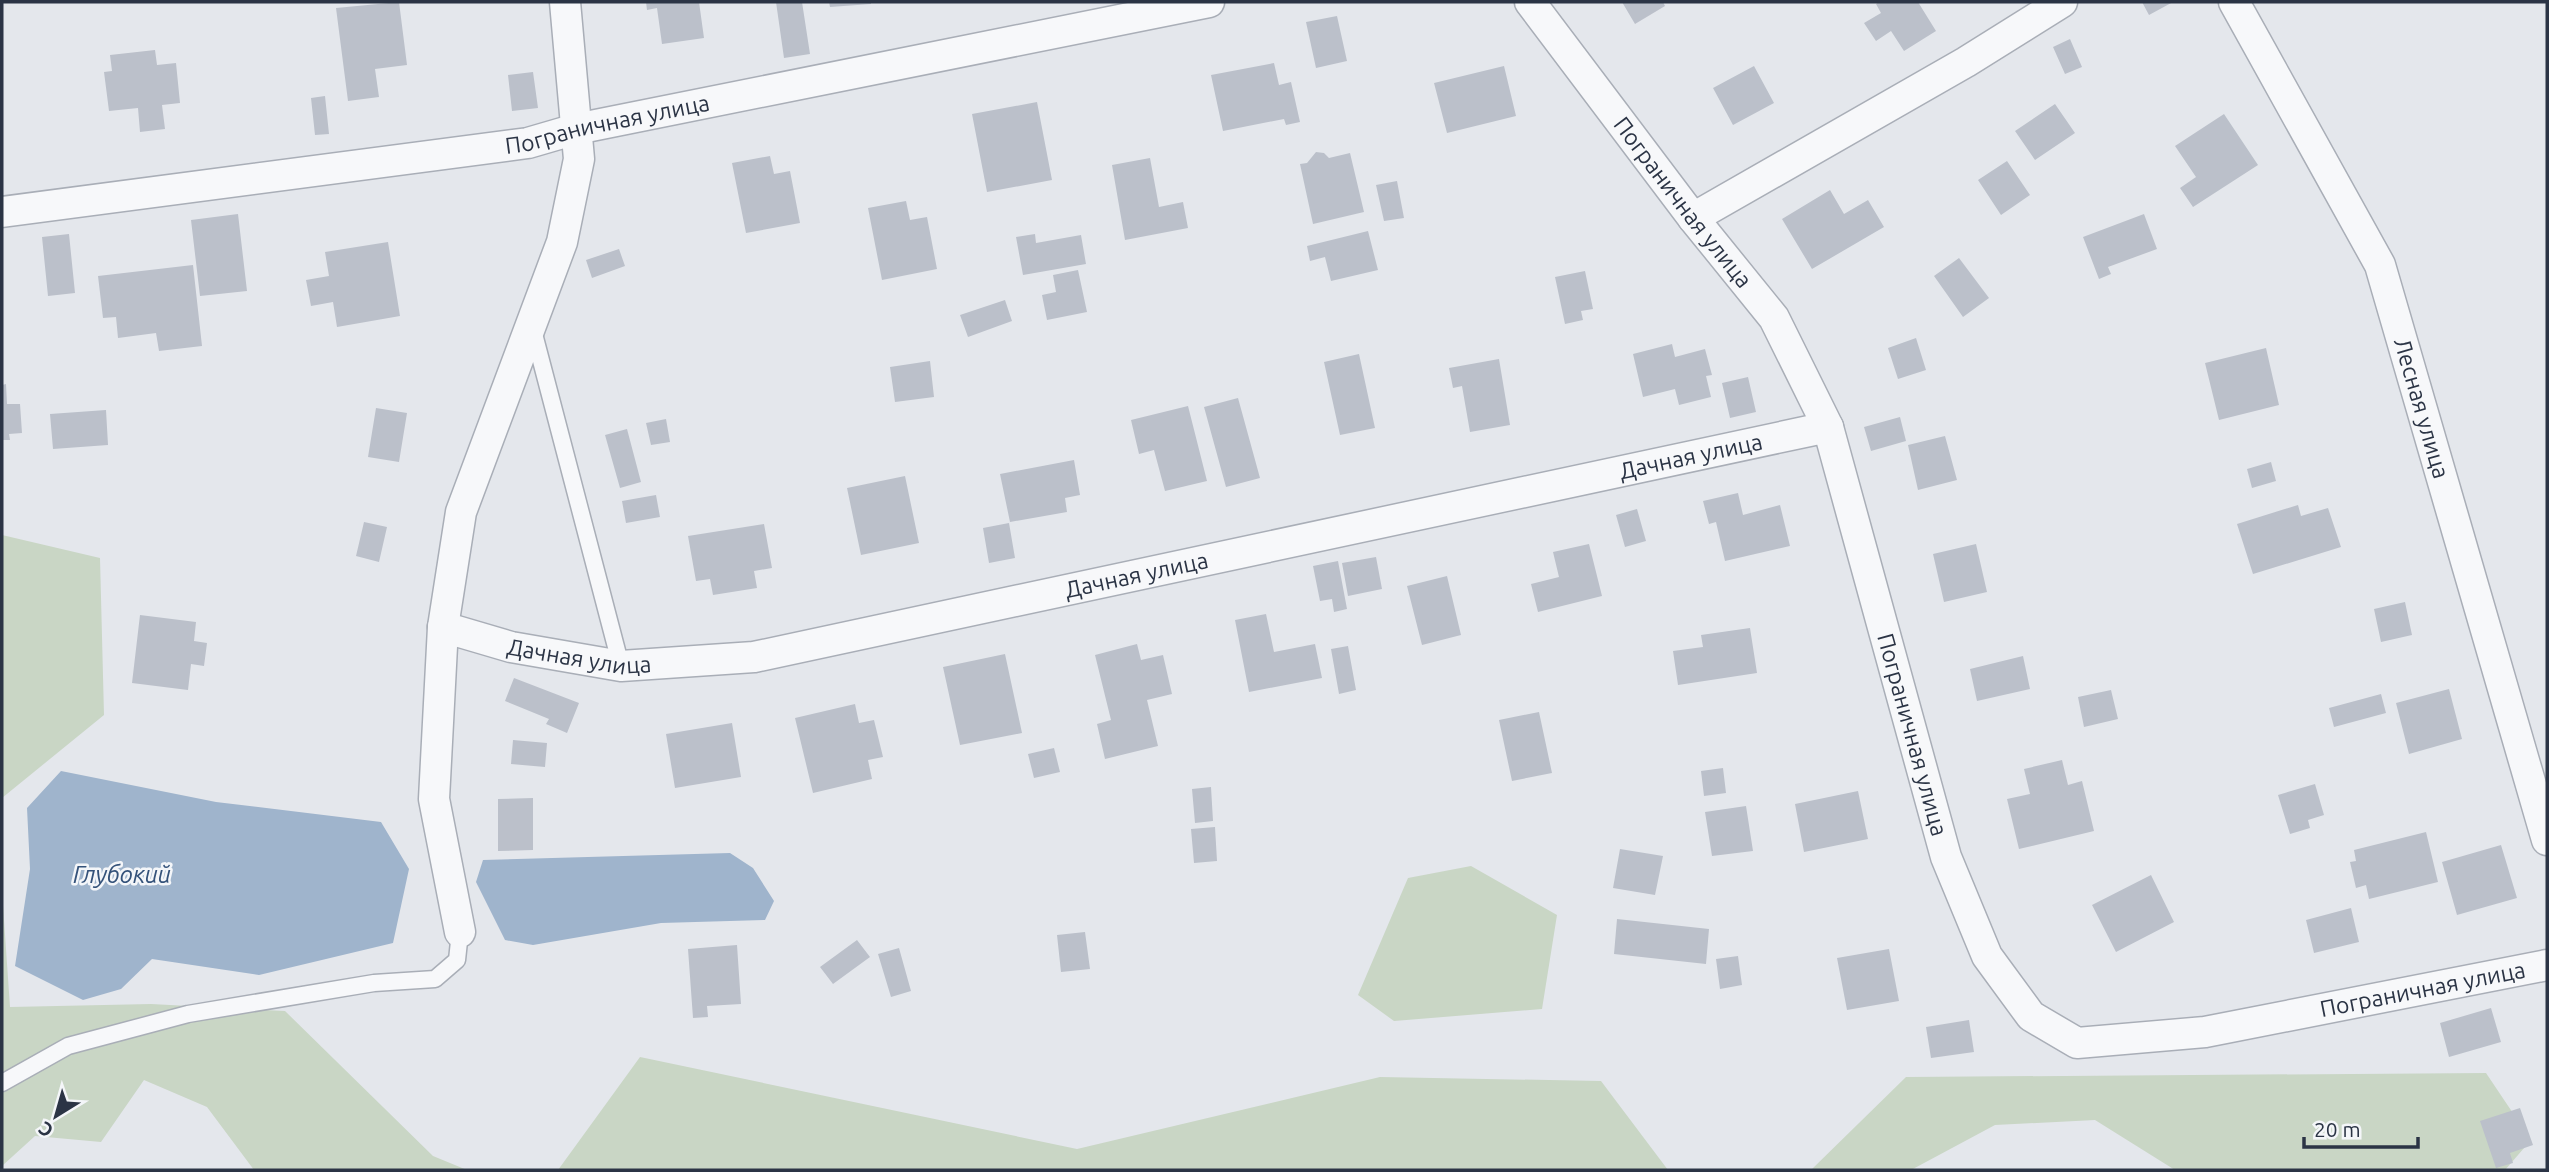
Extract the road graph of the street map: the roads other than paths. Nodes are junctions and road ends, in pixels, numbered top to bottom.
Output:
1 (565, 2) edge
2 (1209, 2) edge
3 (1530, 2) edge
4 (2062, 2) edge
5 (2234, 2) edge
6 (576, 129) junction
7 (2, 212) edge
8 (1693, 218) junction
9 (532, 323) junction
10 (1828, 427) junction
11 (443, 626) junction
12 (621, 666) junction
13 (2547, 840) edge
14 (460, 932) joint
15 (2547, 965) edge
16 (2, 1083) edge

1 - 6 street
2 - 6 street, Пограничная улица
3 - 8 street, Пограничная улица
4 - 8 street
5 - 13 street, Лесная улица
6 - 7 street, Пограничная улица
6 - 9 street
8 - 10 street, Пограничная улица
9 - 11 street
9 - 12 lane
10 - 12 street, Дачная улица
10 - 15 street, Пограничная улица
11 - 12 street, Дачная улица
11 - 14 street
14 - 16 lane

